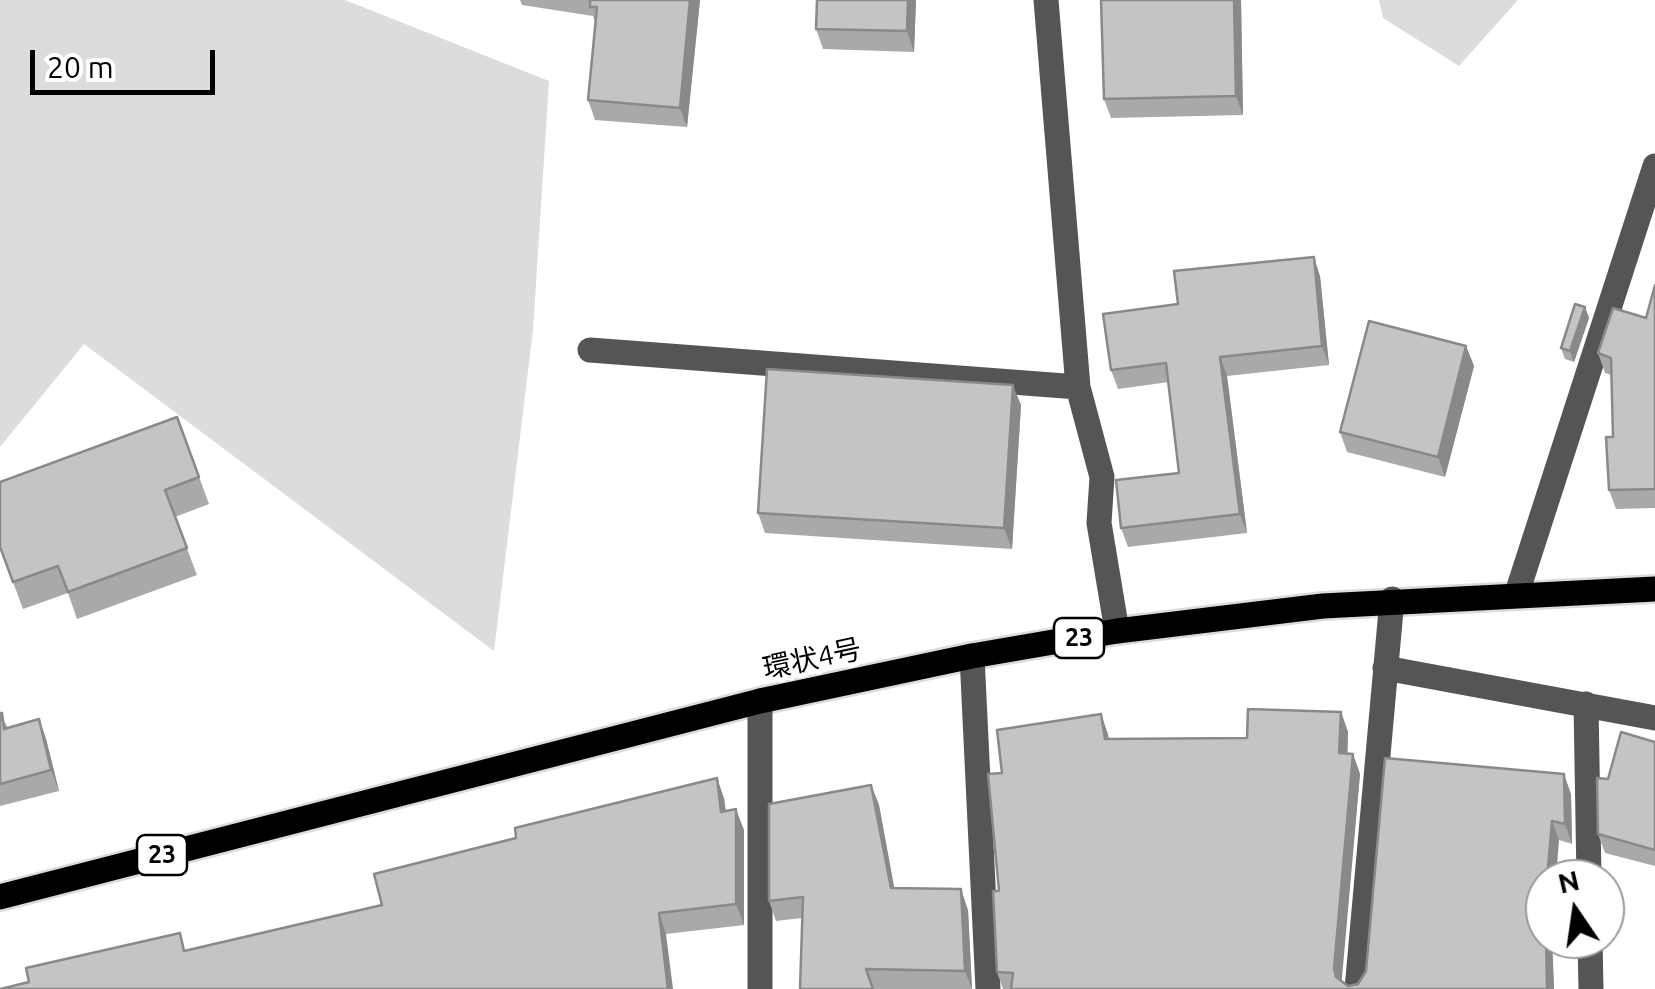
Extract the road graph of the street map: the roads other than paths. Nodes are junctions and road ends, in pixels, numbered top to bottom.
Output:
1 (1046, 0) edge
2 (1655, 166) edge
3 (1649, 202) edge
4 (590, 350) dead end
5 (1078, 386) junction
6 (1655, 589) edge
7 (1517, 593) junction
8 (1392, 599) junction
9 (1117, 631) junction
10 (972, 656) junction
11 (1385, 668) junction
12 (760, 701) junction
13 (1586, 704) junction
14 (1655, 718) edge
15 (1589, 859) edge
16 (0, 897) edge
17 (1590, 959) edge
18 (760, 989) edge
19 (988, 989) edge
20 (1356, 989) edge
21 (1591, 989) edge

1 - 5 street
2 - 3 street
3 - 7 street
4 - 5 street
5 - 9 street
6 - 7 main road, 環状4号 / 23
7 - 8 main road, 環状4号 / 23
8 - 9 main road, 環状4号 / 23
8 - 11 street
9 - 10 main road, 環状4号 / 23
10 - 12 main road, 環状4号 / 23
10 - 19 street
11 - 13 street
11 - 20 street
12 - 16 main road, 環状4号 / 23
12 - 18 street
13 - 14 street
13 - 15 street
17 - 21 street

